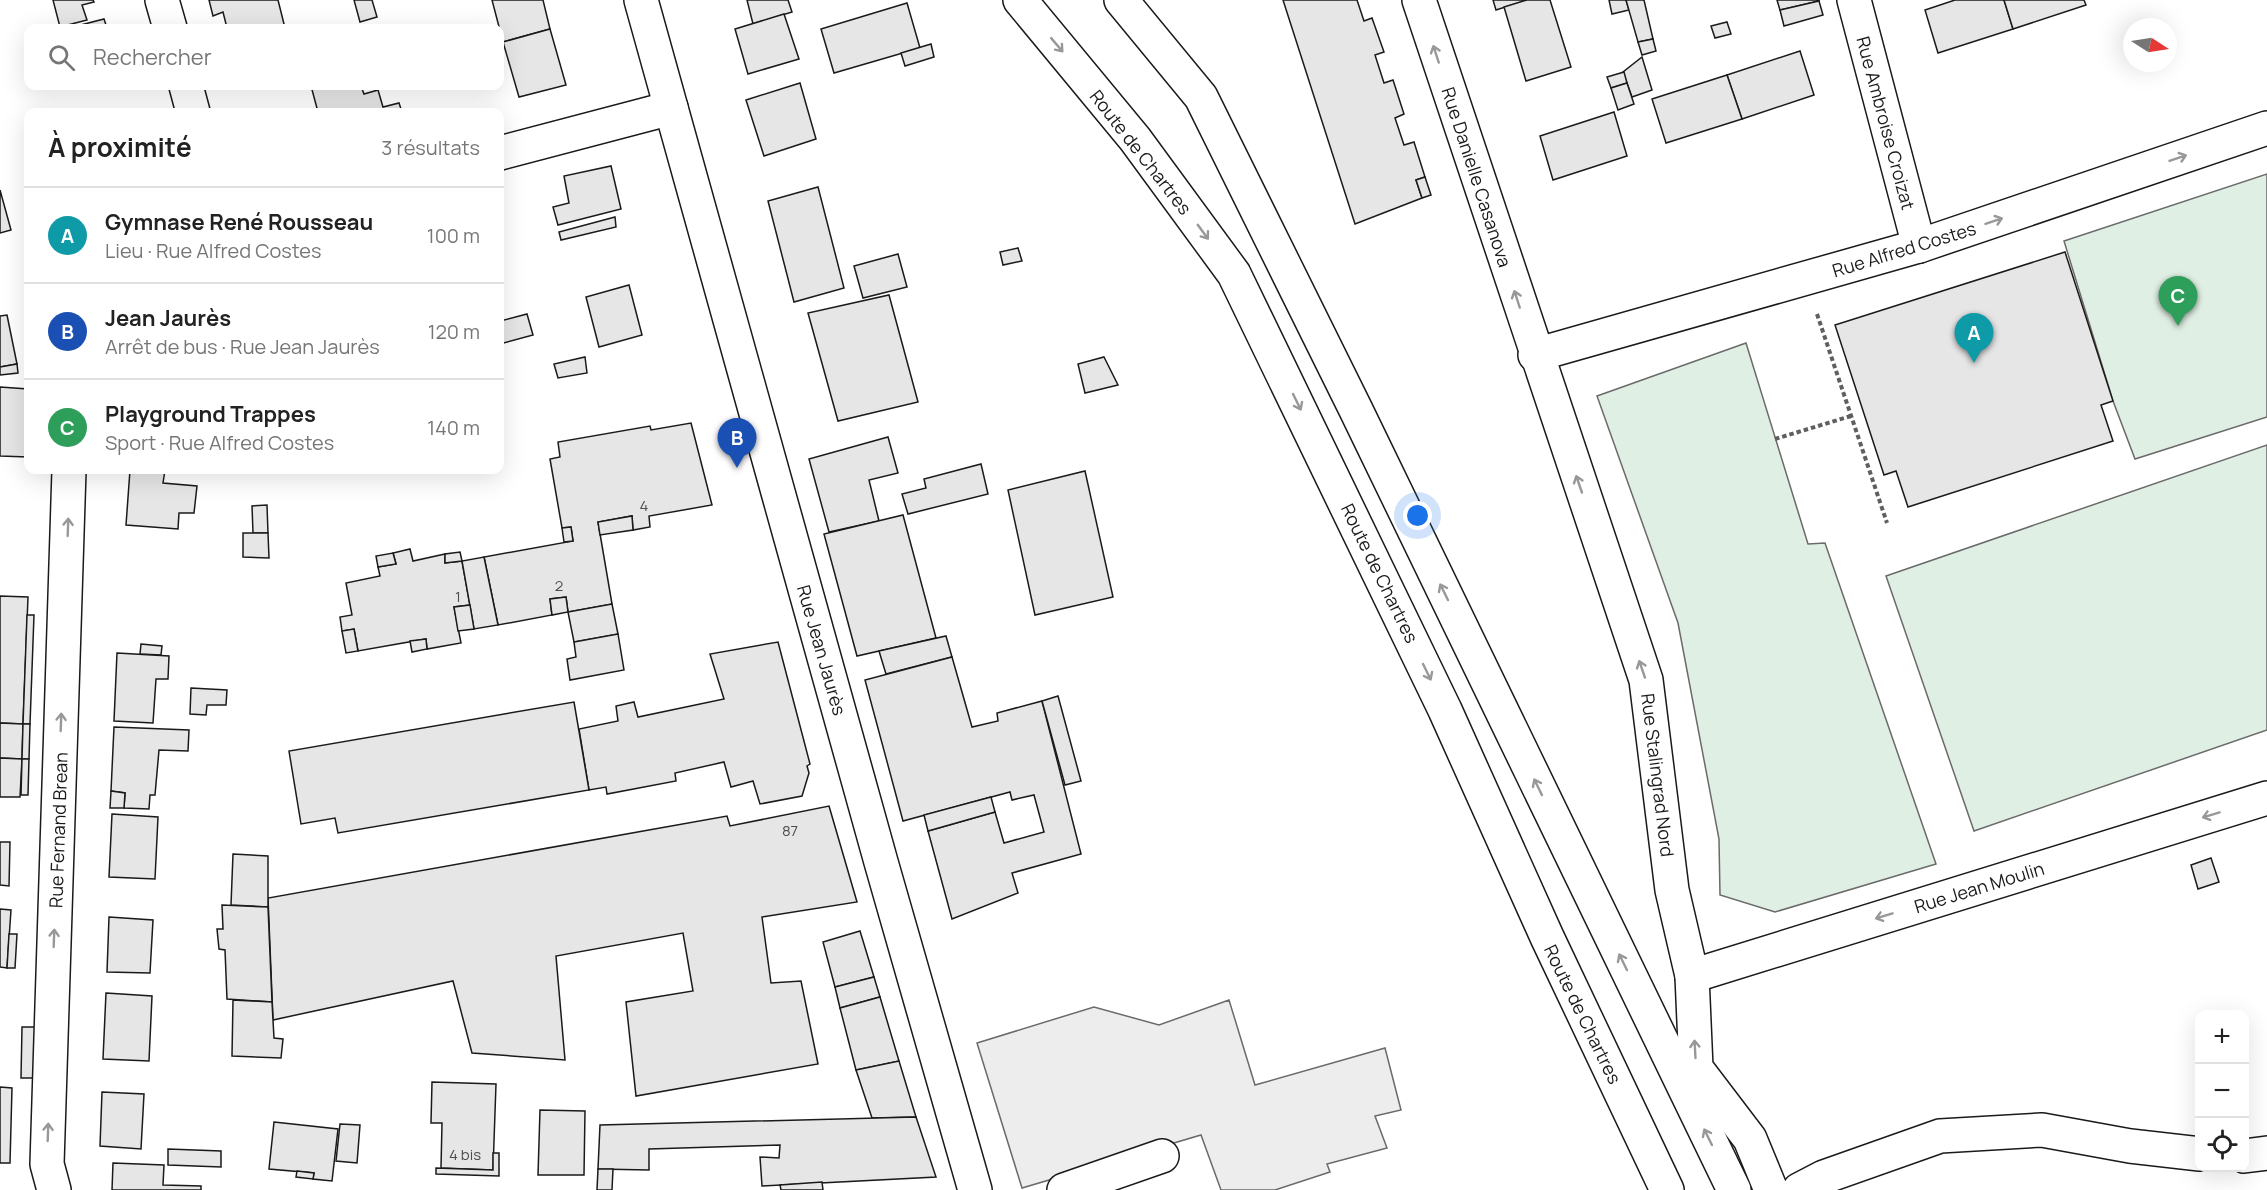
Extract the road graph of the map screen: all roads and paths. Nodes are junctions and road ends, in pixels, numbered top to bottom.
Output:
1 (162, 0) edge
2 (641, 0) edge
3 (1020, 0) edge
4 (1121, 0) edge
5 (1419, 0) edge
6 (1854, 0) edge
7 (169, 24) edge
8 (187, 90) edge
9 (192, 108) edge
10 (671, 108) junction
11 (2267, 128) edge
12 (504, 152) edge
13 (1918, 246) junction
14 (1805, 278) junction
15 (1535, 355) junction
16 (1851, 416) junction
17 (1775, 439) dead end
18 (69, 474) edge
19 (1887, 523) dead end
20 (2267, 798) edge
21 (1692, 976) junction
22 (2267, 1152) edge
23 (2195, 1154) edge
24 (2249, 1155) edge
25 (1162, 1156) dead end
26 (1812, 1184) edge
27 (54, 1190) edge
28 (975, 1190) edge
29 (1064, 1190) edge
30 (1667, 1190) edge
31 (1734, 1190) edge
32 (1771, 1190) edge

1 - 7 street
2 - 10 street, Rue Jean Jaurès
3 -> 30 street, Route de Chartres
31 -> 4 street
15 -> 5 street, Rue Danielle Casanova
6 - 13 street, Rue Ambroise Croizat
8 - 9 street
10 - 12 street
10 - 28 street, Rue Jean Jaurès
13 -> 11 street, Rue Alfred Costes
13 - 14 street, Rue Alfred Costes
14 - 15 street, Rue Alfred Costes
14 - 16 path
21 -> 15 street, Rue Stalingrad Nord
16 - 17 path
16 - 19 path
27 -> 18 street, Rue Fernand Brean
20 -> 21 street, Rue Jean Moulin
32 -> 21 street, Rue Stalingrad Nord
22 - 24 street
23 - 26 street
25 - 29 street

